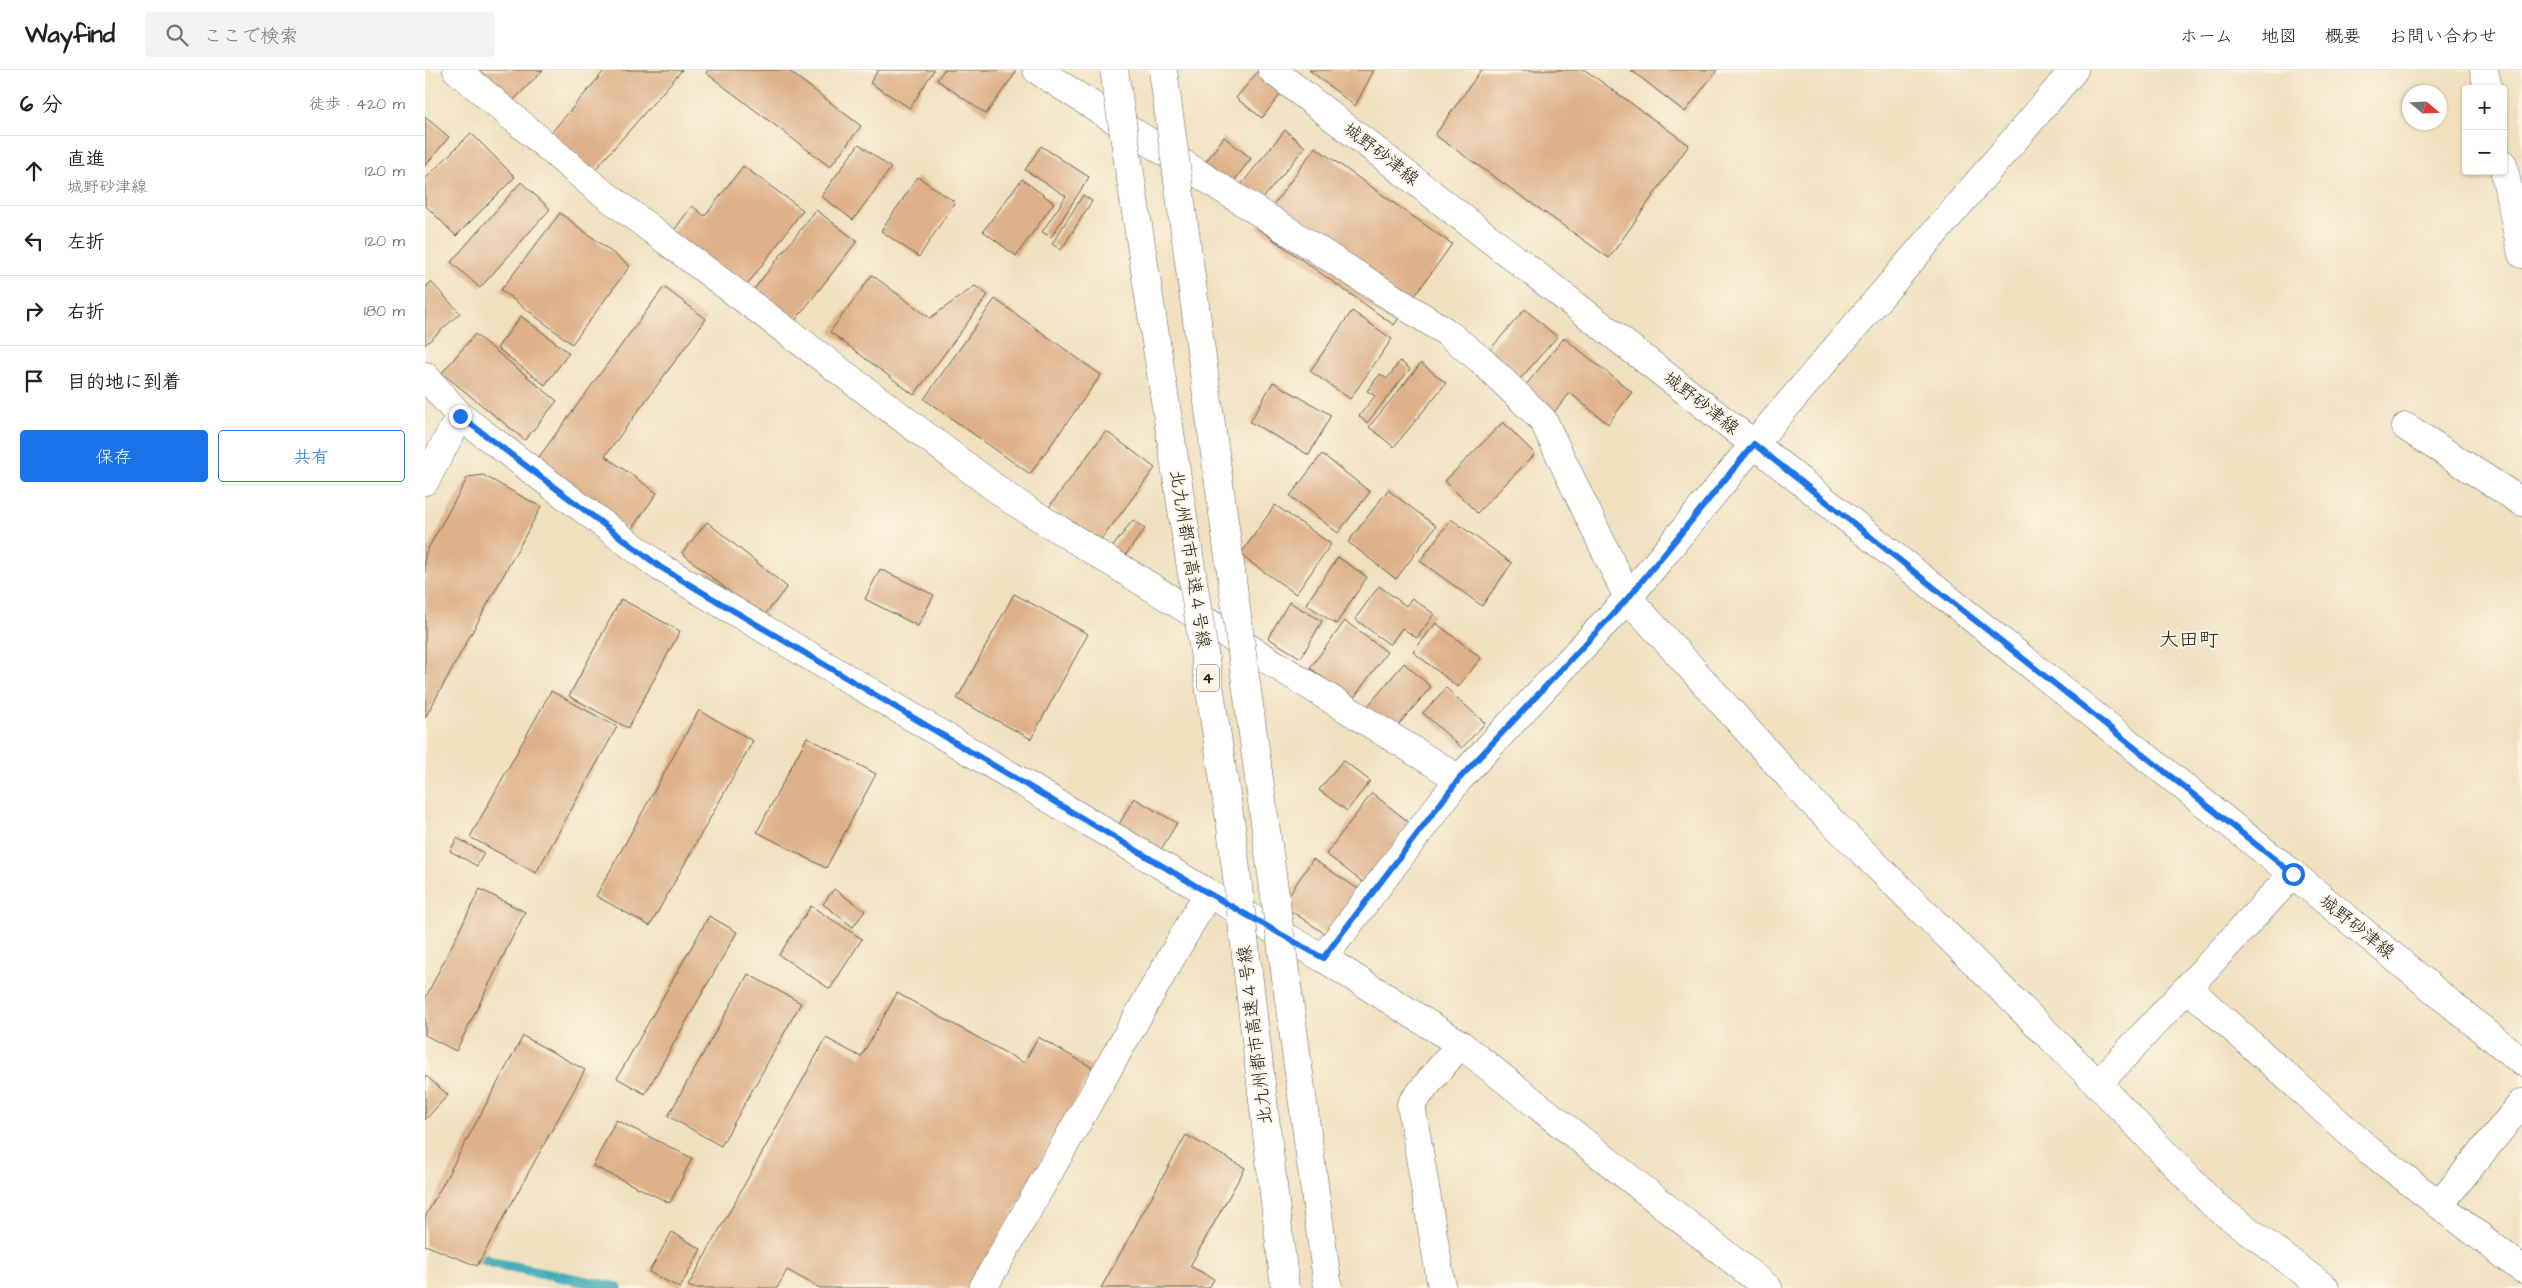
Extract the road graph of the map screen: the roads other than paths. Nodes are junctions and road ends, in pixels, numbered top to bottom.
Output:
1 (457, 70) edge
2 (1037, 70) edge
3 (1114, 70) edge
4 (1163, 70) edge
5 (1272, 70) edge
6 (2074, 70) edge
7 (2484, 70) edge
8 (2486, 85) edge
9 (2505, 175) edge
10 (2522, 254) edge
11 (425, 376) edge
12 (460, 416) junction
13 (2406, 426) dead end
14 (1754, 444) junction
15 (425, 482) edge
16 (2522, 502) edge
17 (1628, 598) junction
18 (1459, 779) junction
19 (2293, 874) junction
20 (1208, 893) junction
21 (1323, 958) junction
22 (2187, 988) junction
23 (1460, 1044) junction
24 (2522, 1062) edge
25 (2098, 1084) junction
26 (2522, 1103) edge
27 (2439, 1205) junction
28 (2522, 1269) edge
29 (1755, 1284) edge
30 (983, 1288) edge
31 (1285, 1288) edge
32 (1329, 1288) edge
33 (1442, 1288) edge
34 (2325, 1288) edge

1 - 18 main road
2 - 17 main road
3 - 31 main road, 北九州都市高速４号線 / 4, bridge
4 - 32 main road, 4, bridge
5 - 14 main road, 城野砂津線
6 - 14 main road
7 - 8 main road
9 - 10 main road
11 - 12 main road
12 - 15 main road
12 - 20 main road
13 - 16 main road
14 - 17 main road
14 - 19 main road, 城野砂津線
17 - 18 main road
17 - 25 main road
18 - 21 main road
19 - 22 main road
19 - 24 main road, 城野砂津線
20 - 21 main road
20 - 30 main road
21 - 23 main road
22 - 25 main road
22 - 27 main road
23 - 29 main road
23 - 33 main road
25 - 34 main road
26 - 27 main road
27 - 28 main road

